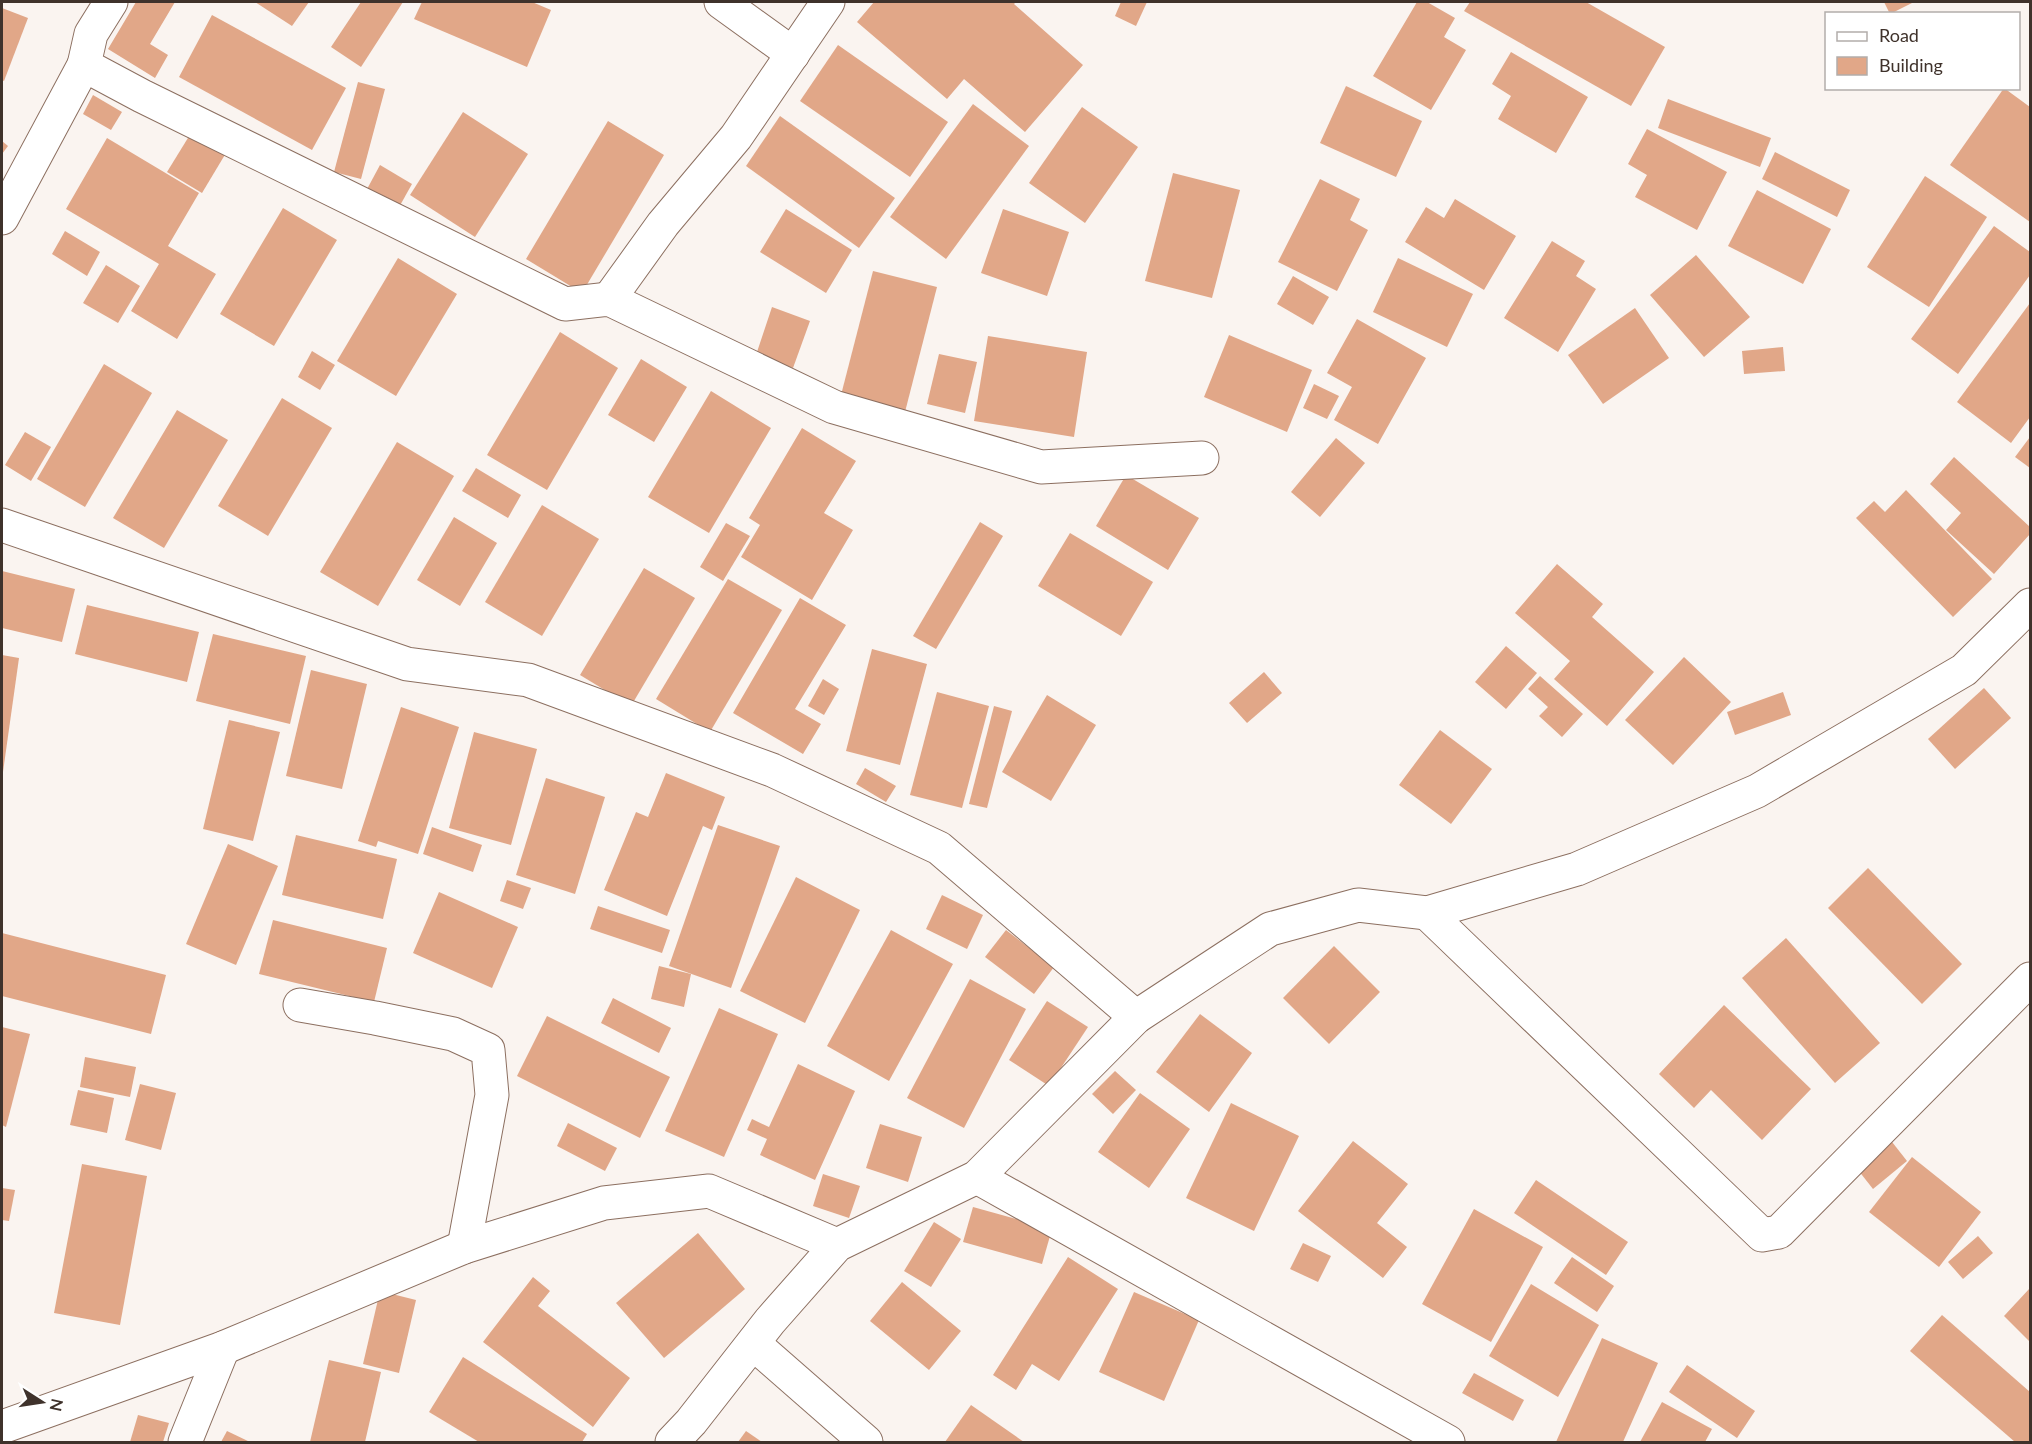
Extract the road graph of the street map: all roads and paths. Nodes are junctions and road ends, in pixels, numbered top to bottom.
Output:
1 (111, 2) edge
2 (721, 2) edge
3 (828, 2) edge
4 (793, 54) junction
5 (84, 65) junction
6 (2, 218) edge
7 (609, 299) junction
8 (1202, 458) dead end
9 (2, 525) edge
10 (2031, 605) edge
11 (1427, 913) junction
12 (2031, 979) edge
13 (300, 1005) dead end
14 (1136, 1017) junction
15 (977, 1177) junction
16 (837, 1245) junction
17 (464, 1247) junction
18 (754, 1344) junction
19 (223, 1348) junction
20 (2, 1427) edge
21 (185, 1443) edge
22 (672, 1443) edge
23 (866, 1443) edge
24 (1448, 1443) edge

1 - 5 street
2 - 4 street
3 - 4 street
4 - 7 street
5 - 6 street
5 - 7 street
7 - 8 street
9 - 14 street
10 - 11 street
11 - 12 street
11 - 14 street
13 - 17 street
14 - 15 street
15 - 16 street
15 - 24 street
16 - 17 street
16 - 18 street
17 - 19 street
18 - 22 street
18 - 23 street
19 - 20 street
19 - 21 street

